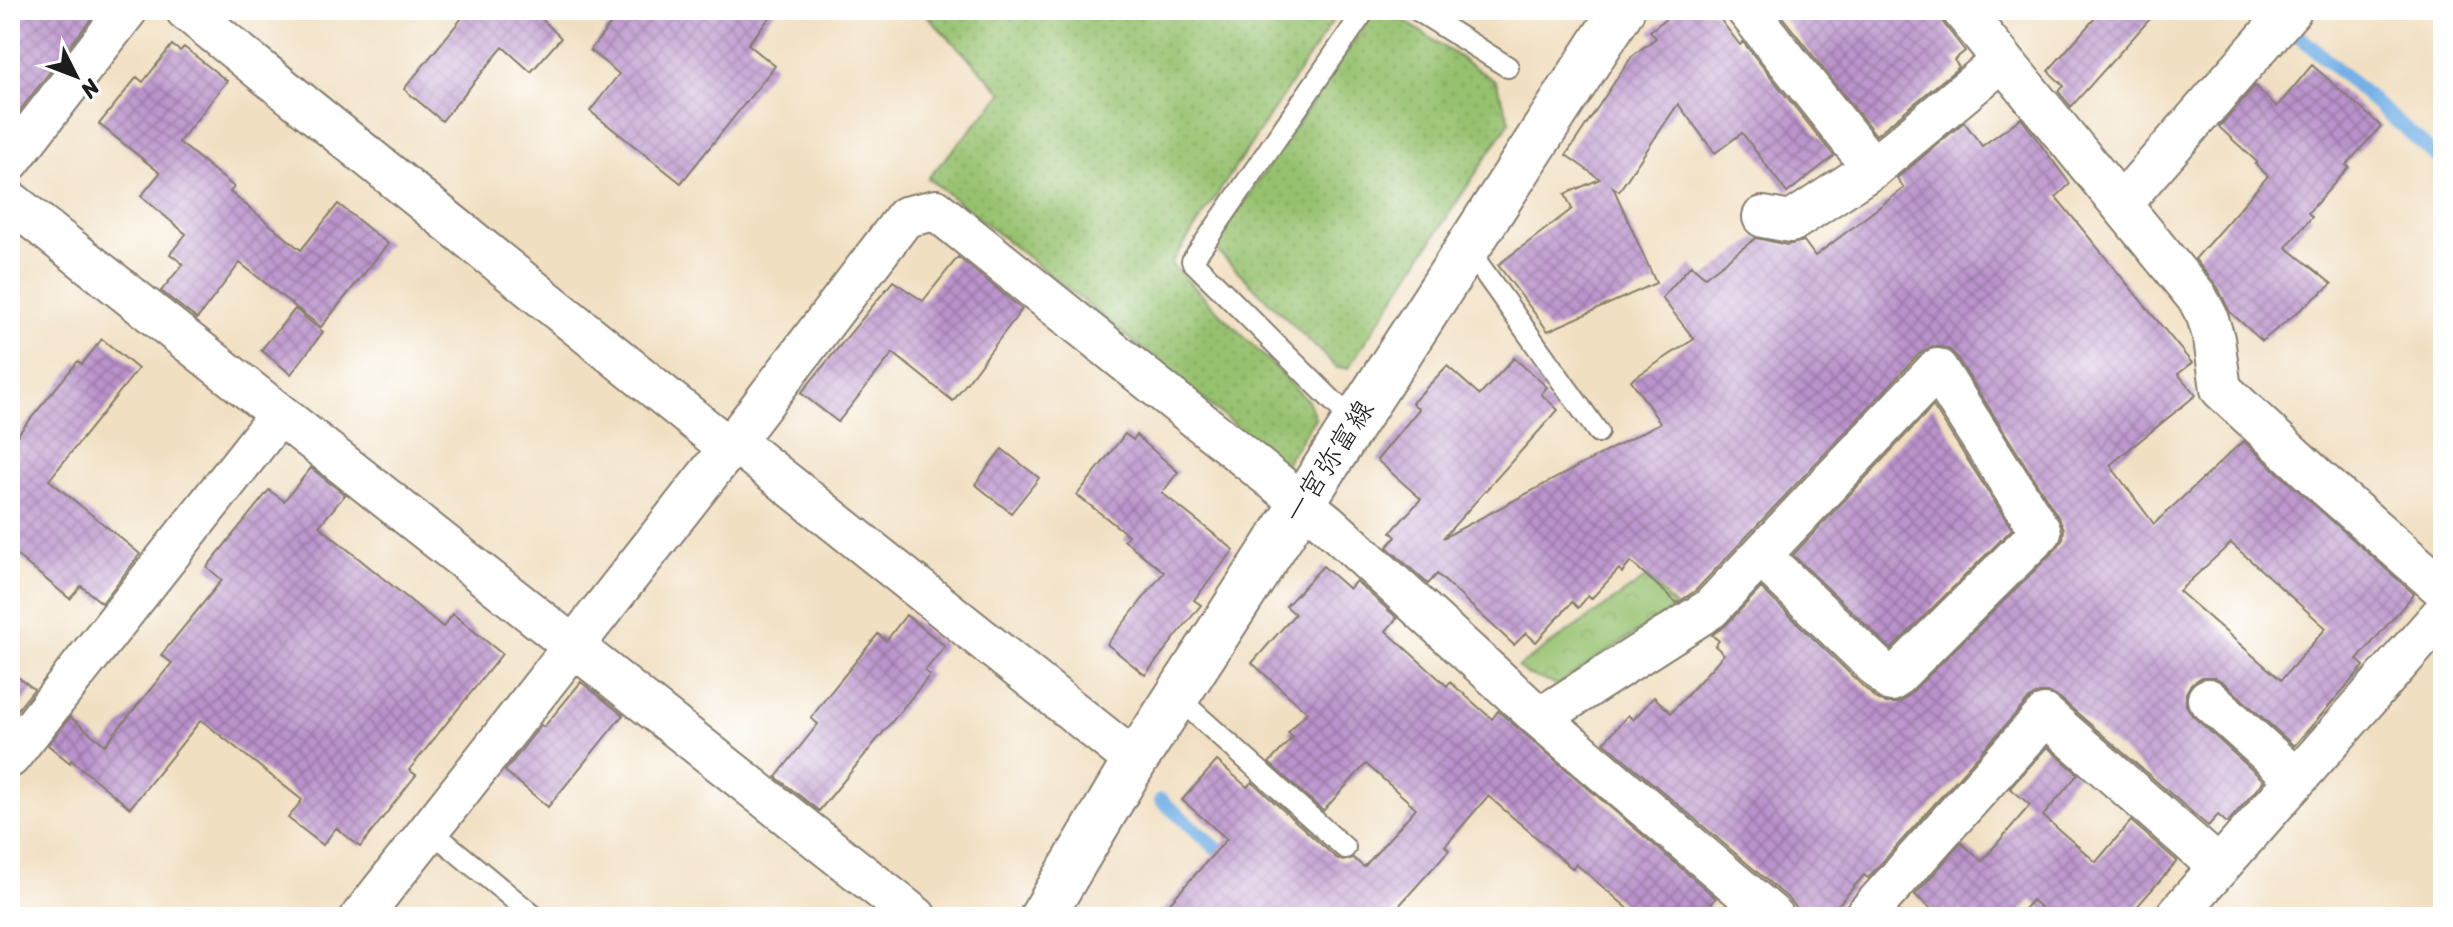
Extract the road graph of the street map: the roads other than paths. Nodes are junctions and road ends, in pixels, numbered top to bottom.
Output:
1 (127, 10) edge
2 (186, 10) edge
3 (1365, 10) edge
4 (1417, 10) edge
5 (1622, 10) edge
6 (1747, 10) edge
7 (1962, 10) edge
8 (2291, 10) edge
9 (2003, 60) junction
10 (1508, 67) dead end
11 (10, 161) edge
12 (1873, 168) junction
13 (10, 201) edge
14 (2121, 204) junction
15 (1763, 217) dead end
16 (1467, 248) junction
17 (279, 415) junction
18 (1354, 422) junction
19 (1598, 432) dead end
20 (732, 444) junction
21 (1302, 502) junction
22 (1761, 556) junction
23 (2443, 589) edge
24 (2443, 613) edge
25 (572, 646) junction
26 (1177, 697) junction
27 (2208, 699) dead end
28 (1540, 718) junction
29 (10, 757) edge
30 (1135, 761) junction
31 (2295, 778) junction
32 (429, 829) junction
33 (1345, 848) dead end
34 (2219, 867) junction
35 (361, 917) edge
36 (535, 917) edge
37 (916, 917) edge
38 (1042, 917) edge
39 (1774, 917) edge
40 (1864, 917) edge
41 (2175, 917) edge

1 - 11 street
2 - 20 street
3 - 18 lane
4 - 10 lane
5 - 16 main road, 一宮弥富線
6 - 12 street
7 - 9 street
8 - 14 street
9 - 12 street
9 - 14 street
12 - 15 street
13 - 17 street
14 - 23 street
16 - 18 main road, 一宮弥富線
16 - 19 lane
17 - 25 street
17 - 29 street
18 - 21 main road, 一宮弥富線
20 - 21 street
20 - 25 street
20 - 30 street
21 - 26 main road, 一宮弥富線
21 - 28 street
22 - 22 street
22 - 28 street
24 - 31 street
25 - 32 street
25 - 37 street
26 - 30 main road, 一宮弥富線
26 - 33 lane
27 - 31 street
28 - 39 street
30 - 38 main road, 一宮弥富線
31 - 34 street
32 - 35 street
32 - 36 lane
34 - 40 street
34 - 41 street

